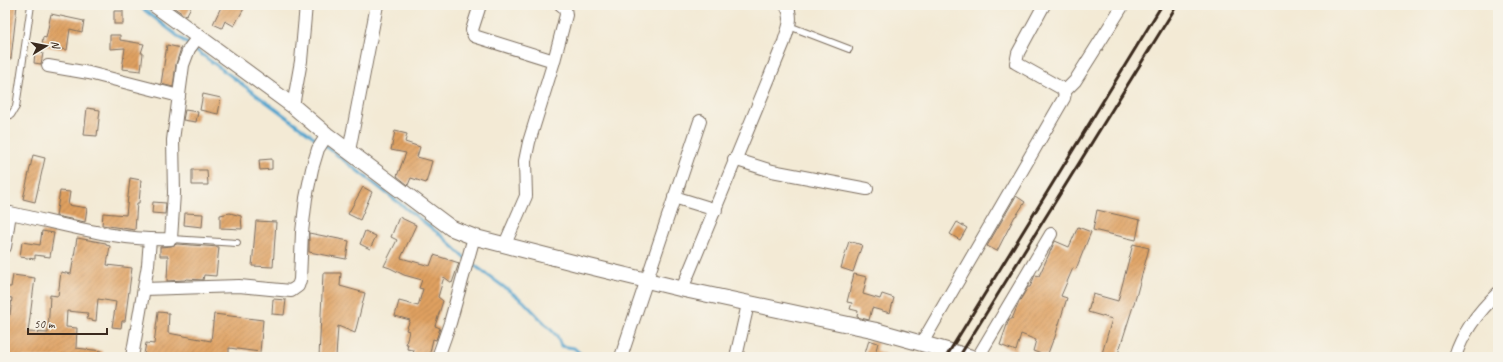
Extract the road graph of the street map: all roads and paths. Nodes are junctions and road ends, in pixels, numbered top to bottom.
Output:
1 (31, 5) edge
2 (155, 5) edge
3 (306, 5) edge
4 (377, 5) edge
5 (480, 5) edge
6 (786, 5) edge
7 (1044, 5) edge
8 (1123, 5) edge
9 (564, 6) edge
10 (789, 26) junction
11 (198, 37) junction
12 (849, 49) dead end
13 (554, 61) junction
14 (48, 66) dead end
15 (1064, 92) junction
16 (179, 96) junction
17 (293, 106) junction
18 (5, 117) edge
19 (700, 121) dead end
20 (326, 137) junction
21 (349, 152) junction
22 (734, 159) junction
23 (867, 189) dead end
24 (674, 197) junction
25 (716, 210) junction
26 (8, 212) edge
27 (1052, 234) dead end
28 (474, 237) junction
29 (150, 239) junction
30 (171, 239) junction
31 (237, 243) dead end
32 (505, 244) junction
33 (5, 246) edge
34 (647, 281) junction
35 (144, 289) junction
36 (682, 289) junction
37 (1498, 293) edge
38 (748, 304) junction
39 (922, 343) junction
40 (938, 353) edge
41 (132, 357) edge
42 (438, 357) edge
43 (621, 357) edge
44 (736, 357) edge
45 (970, 357) edge
46 (978, 357) edge
47 (1455, 357) edge

1 - 18 lane
2 - 11 street
3 - 17 street
4 - 21 street
5 - 13 street
6 - 10 street
7 - 15 street
8 - 15 street
9 - 13 street
10 - 12 lane
10 - 22 street
11 - 16 street
11 - 17 street
13 - 32 street
14 - 16 street
15 - 39 street
16 - 30 street
17 - 20 street
19 - 24 street
20 - 21 street
20 - 35 street
21 - 28 street
22 - 23 street
22 - 25 street
24 - 25 street
24 - 34 street
25 - 36 street
26 - 29 street
26 - 33 street
27 - 46 street
28 - 32 street
28 - 42 street
29 - 30 street
29 - 35 street
30 - 31 lane
32 - 34 street
34 - 36 street
34 - 43 street
35 - 41 street
36 - 38 street
37 - 47 street
38 - 39 street
38 - 44 street
39 - 40 street
40 - 45 street

